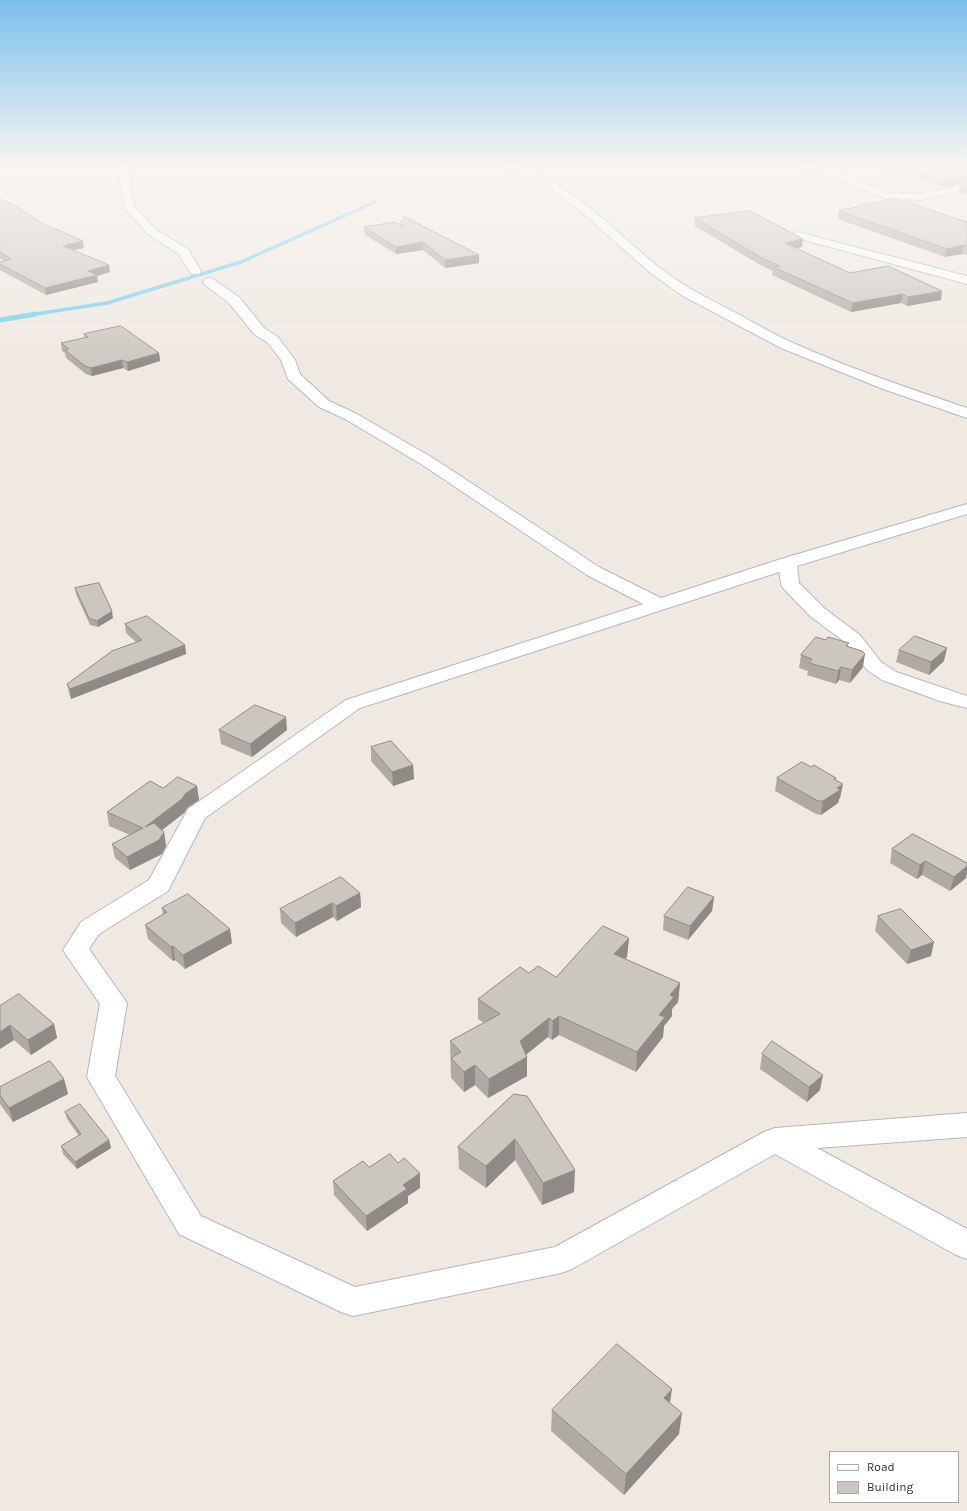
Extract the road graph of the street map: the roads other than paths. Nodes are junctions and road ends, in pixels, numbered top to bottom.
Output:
1 (158, 236) edge
2 (615, 236) edge
3 (799, 236) edge
4 (195, 271) dead end
5 (967, 280) edge
6 (209, 282) dead end
7 (967, 413) edge
8 (967, 509) edge
9 (787, 563) junction
10 (658, 604) junction
11 (967, 702) edge
12 (967, 1125) edge
13 (775, 1140) junction
14 (967, 1245) edge

1 - 4 street
2 - 7 street
3 - 5 street
6 - 10 street
8 - 9 street
9 - 10 street
9 - 11 street
10 - 13 street
12 - 13 street
13 - 14 street

